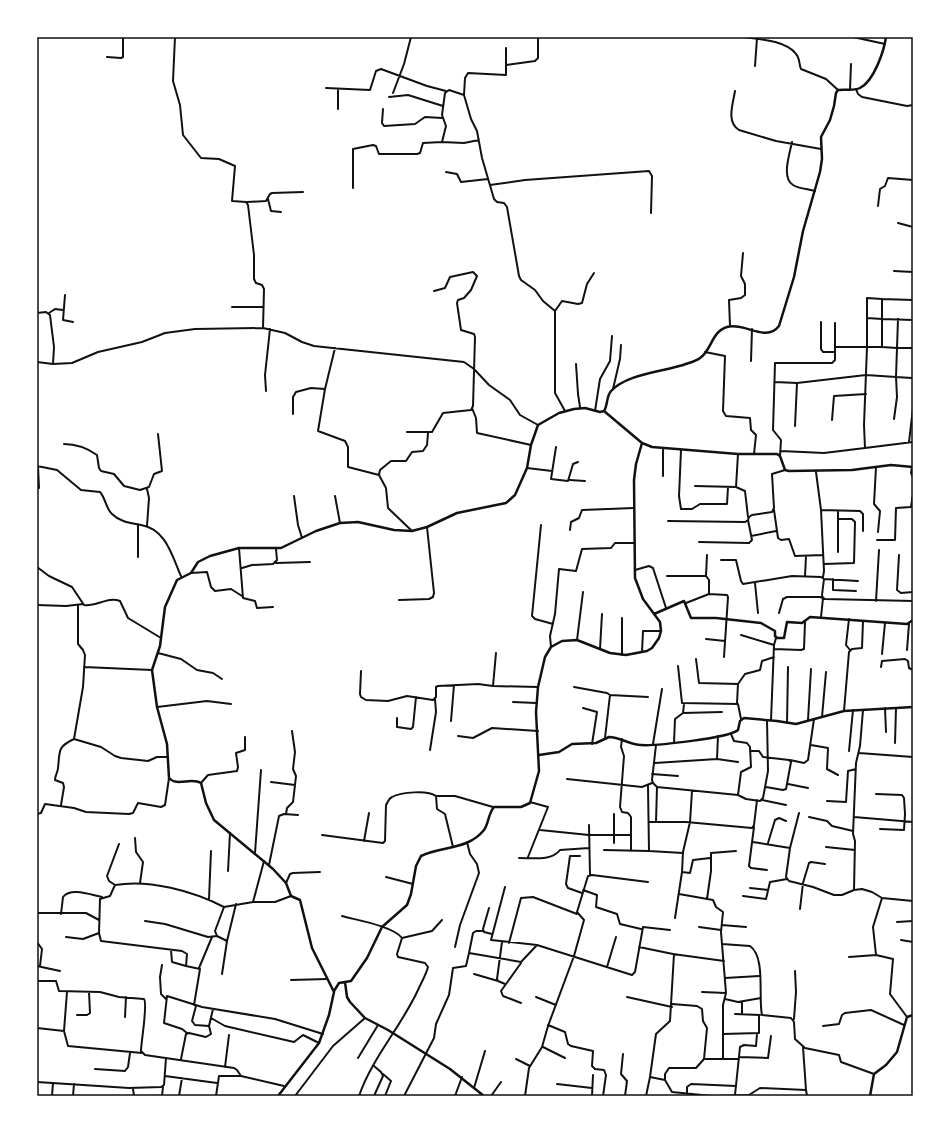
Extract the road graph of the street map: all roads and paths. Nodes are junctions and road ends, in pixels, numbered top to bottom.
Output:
1 (123, 37) edge
2 (175, 37) edge
3 (411, 37) edge
4 (538, 37) edge
5 (742, 37) edge
6 (853, 37) edge
7 (886, 37) edge
8 (757, 38) junction
9 (885, 44) junction
10 (506, 48) dead end
11 (107, 57) dead end
12 (851, 64) dead end
13 (506, 65) junction
14 (755, 66) dead end
15 (400, 76) junction
16 (326, 88) dead end
17 (338, 89) junction
18 (856, 89) junction
19 (838, 90) junction
20 (850, 90) junction
21 (446, 91) junction
22 (735, 91) dead end
23 (393, 93) dead end
24 (464, 95) junction
25 (389, 97) dead end
26 (913, 105) edge
27 (443, 106) junction
28 (338, 109) dead end
29 (383, 109) dead end
30 (442, 118) junction
31 (479, 140) junction
32 (442, 142) junction
33 (792, 142) junction
34 (821, 148) junction
35 (446, 172) dead end
36 (488, 179) junction
37 (913, 180) edge
38 (490, 185) junction
39 (353, 188) dead end
40 (815, 191) junction
41 (303, 192) dead end
42 (268, 199) junction
43 (246, 202) junction
44 (878, 206) dead end
45 (281, 212) dead end
46 (651, 212) dead end
47 (898, 223) dead end
48 (913, 227) edge
49 (743, 253) dead end
50 (894, 271) dead end
51 (913, 272) edge
52 (594, 273) dead end
53 (434, 291) dead end
54 (65, 295) dead end
55 (882, 298) junction
56 (913, 301) edge
57 (232, 307) dead end
58 (263, 307) junction
59 (63, 310) junction
60 (555, 311) junction
61 (37, 313) edge
62 (49, 313) junction
63 (867, 318) junction
64 (882, 319) junction
65 (898, 319) junction
66 (913, 320) edge
67 (73, 322) dead end
68 (821, 322) dead end
69 (835, 323) dead end
70 (913, 324) edge
71 (730, 326) junction
72 (263, 328) junction
73 (270, 329) junction
74 (752, 329) junction
75 (612, 336) dead end
76 (621, 345) dead end
77 (835, 347) junction
78 (867, 347) junction
79 (882, 347) junction
80 (335, 348) junction
81 (897, 348) junction
82 (913, 348) edge
83 (705, 352) junction
84 (835, 352) junction
85 (751, 361) dead end
86 (37, 362) edge
87 (53, 364) junction
88 (576, 364) dead end
89 (474, 369) junction
90 (866, 375) junction
91 (896, 377) junction
92 (912, 378) edge
93 (775, 382) junction
94 (797, 383) junction
95 (325, 389) junction
96 (612, 390) junction
97 (266, 391) dead end
98 (866, 394) junction
99 (913, 403) edge
100 (472, 408) junction
101 (580, 408) junction
102 (913, 408) edge
103 (564, 411) junction
104 (595, 411) junction
105 (604, 411) junction
106 (293, 414) dead end
107 (894, 419) dead end
108 (832, 420) dead end
109 (538, 425) junction
110 (794, 426) dead end
111 (407, 432) dead end
112 (428, 433) junction
113 (158, 434) dead end
114 (909, 442) junction
115 (913, 442) edge
116 (642, 443) junction
117 (64, 444) dead end
118 (531, 445) junction
119 (556, 447) dead end
120 (663, 448) junction
121 (865, 448) junction
122 (681, 450) junction
123 (781, 451) junction
124 (738, 454) junction
125 (754, 454) junction
126 (780, 456) junction
127 (578, 462) dead end
128 (38, 466) edge
129 (876, 466) junction
130 (913, 467) edge
131 (528, 468) junction
132 (786, 470) junction
133 (552, 471) junction
134 (816, 472) junction
135 (379, 474) junction
136 (663, 476) dead end
137 (913, 477) edge
138 (570, 480) junction
139 (585, 481) dead end
140 (695, 486) dead end
141 (728, 487) junction
142 (736, 487) junction
143 (39, 488) dead end
144 (147, 489) junction
145 (913, 495) edge
146 (294, 496) dead end
147 (335, 496) dead end
148 (634, 508) junction
149 (774, 510) junction
150 (820, 510) junction
151 (838, 511) junction
152 (749, 517) junction
153 (838, 519) junction
154 (748, 520) junction
155 (668, 521) dead end
156 (340, 523) junction
157 (138, 524) junction
158 (541, 525) dead end
159 (147, 526) junction
160 (427, 527) junction
161 (570, 530) dead end
162 (412, 531) junction
163 (776, 531) junction
164 (863, 531) dead end
165 (878, 532) dead end
166 (751, 536) junction
167 (302, 538) junction
168 (877, 540) dead end
169 (699, 542) dead end
170 (635, 543) junction
171 (239, 548) junction
172 (276, 549) junction
173 (879, 550) dead end
174 (838, 552) dead end
175 (707, 555) dead end
176 (823, 555) junction
177 (899, 555) dead end
178 (138, 556) dead end
179 (806, 556) junction
180 (721, 560) dead end
181 (310, 562) dead end
182 (276, 563) junction
183 (824, 564) junction
184 (37, 567) edge
185 (242, 568) junction
186 (635, 570) junction
187 (191, 573) junction
188 (181, 576) junction
189 (667, 576) dead end
190 (706, 576) junction
191 (805, 576) junction
192 (823, 578) junction
193 (833, 579) junction
194 (858, 581) dead end
195 (755, 583) junction
196 (856, 591) dead end
197 (583, 592) dead end
198 (913, 592) edge
199 (709, 594) junction
200 (242, 596) junction
201 (823, 598) junction
202 (399, 600) dead end
203 (876, 601) junction
204 (913, 601) edge
205 (686, 603) junction
206 (83, 604) junction
207 (37, 605) edge
208 (78, 605) junction
209 (273, 607) dead end
210 (666, 608) junction
211 (758, 613) dead end
212 (779, 613) dead end
213 (602, 614) dead end
214 (654, 614) junction
215 (821, 617) junction
216 (622, 618) dead end
217 (726, 619) junction
218 (849, 619) junction
219 (913, 620) edge
220 (863, 621) junction
221 (805, 622) junction
222 (884, 623) junction
223 (553, 624) junction
224 (909, 624) junction
225 (661, 631) junction
226 (741, 635) dead end
227 (776, 638) junction
228 (161, 639) junction
229 (577, 640) junction
230 (706, 640) dead end
231 (725, 641) junction
232 (774, 645) junction
233 (551, 647) junction
234 (600, 649) junction
235 (774, 649) junction
236 (850, 650) junction
237 (908, 650) dead end
238 (158, 652) junction
239 (496, 653) dead end
240 (642, 653) junction
241 (882, 654) dead end
242 (622, 655) junction
243 (774, 657) junction
244 (724, 658) dead end
245 (696, 659) dead end
246 (678, 666) dead end
247 (84, 667) junction
248 (788, 667) dead end
249 (881, 667) dead end
250 (152, 670) junction
251 (811, 670) dead end
252 (913, 670) edge
253 (361, 671) dead end
254 (826, 672) dead end
255 (222, 678) dead end
256 (738, 684) junction
257 (454, 685) junction
258 (493, 686) junction
259 (538, 687) junction
260 (574, 688) dead end
261 (662, 688) dead end
262 (610, 695) junction
263 (416, 697) junction
264 (648, 697) dead end
265 (435, 699) junction
266 (513, 702) dead end
267 (536, 703) junction
268 (231, 704) dead end
269 (684, 704) junction
270 (737, 704) junction
271 (157, 707) junction
272 (913, 707) edge
273 (583, 708) dead end
274 (885, 708) junction
275 (896, 708) junction
276 (853, 710) junction
277 (863, 710) junction
278 (844, 711) junction
279 (722, 712) dead end
280 (683, 714) junction
281 (822, 717) junction
282 (397, 718) dead end
283 (741, 719) junction
284 (769, 720) junction
285 (814, 720) junction
286 (451, 721) dead end
287 (808, 721) junction
288 (788, 723) junction
289 (538, 731) junction
290 (292, 732) dead end
291 (886, 732) dead end
292 (731, 734) junction
293 (458, 736) dead end
294 (718, 736) junction
295 (245, 737) dead end
296 (74, 738) junction
297 (605, 738) junction
298 (622, 740) junction
299 (674, 743) junction
300 (895, 743) dead end
301 (592, 744) junction
302 (655, 744) junction
303 (811, 745) junction
304 (430, 750) dead end
305 (750, 751) junction
306 (849, 751) dead end
307 (859, 753) junction
308 (539, 755) junction
309 (168, 757) junction
310 (768, 757) junction
311 (913, 758) edge
312 (717, 759) junction
313 (790, 760) junction
314 (738, 762) dead end
315 (655, 763) junction
316 (856, 769) junction
317 (261, 770) dead end
318 (652, 774) junction
319 (838, 775) dead end
320 (678, 776) dead end
321 (169, 778) junction
322 (566, 779) dead end
323 (271, 782) dead end
324 (201, 783) junction
325 (652, 783) junction
326 (621, 784) junction
327 (788, 784) junction
328 (295, 785) junction
329 (648, 786) junction
330 (657, 787) junction
331 (766, 787) junction
332 (808, 788) dead end
333 (692, 791) junction
334 (876, 794) dead end
335 (738, 795) junction
336 (436, 796) junction
337 (757, 800) junction
338 (762, 800) junction
339 (827, 801) dead end
340 (530, 802) junction
341 (786, 805) dead end
342 (61, 806) junction
343 (494, 807) junction
344 (369, 813) dead end
345 (799, 813) dead end
346 (37, 814) edge
347 (286, 814) junction
348 (614, 814) dead end
349 (298, 815) dead end
350 (809, 817) dead end
351 (854, 817) junction
352 (786, 821) dead end
353 (905, 821) junction
354 (649, 822) junction
355 (656, 822) junction
356 (690, 822) junction
357 (913, 822) edge
358 (589, 825) dead end
359 (754, 827) junction
360 (880, 829) dead end
361 (540, 830) junction
362 (853, 831) junction
363 (230, 833) junction
364 (322, 835) dead end
365 (589, 835) junction
366 (614, 835) junction
367 (631, 835) junction
368 (134, 838) dead end
369 (364, 841) junction
370 (468, 842) junction
371 (753, 842) junction
372 (768, 843) junction
373 (119, 844) dead end
374 (614, 844) dead end
375 (826, 847) dead end
376 (453, 848) junction
377 (589, 848) junction
378 (790, 848) junction
379 (604, 850) dead end
380 (631, 850) junction
381 (855, 850) junction
382 (211, 851) dead end
383 (649, 851) junction
384 (736, 851) dead end
385 (256, 853) junction
386 (682, 853) junction
387 (580, 856) dead end
388 (519, 858) dead end
389 (528, 858) junction
390 (710, 858) junction
391 (264, 861) junction
392 (825, 864) dead end
393 (269, 865) junction
394 (767, 870) dead end
395 (228, 871) dead end
396 (320, 872) dead end
397 (682, 872) junction
398 (590, 875) junction
399 (386, 877) dead end
400 (787, 879) junction
401 (648, 882) dead end
402 (140, 883) junction
403 (286, 883) junction
404 (413, 884) junction
405 (803, 884) junction
406 (115, 885) junction
407 (505, 887) dead end
408 (750, 888) dead end
409 (769, 890) junction
410 (854, 890) junction
411 (583, 892) junction
412 (679, 894) junction
413 (291, 896) junction
414 (743, 896) dead end
415 (102, 897) junction
416 (882, 898) junction
417 (209, 899) junction
418 (707, 899) junction
419 (253, 902) junction
420 (913, 902) edge
421 (236, 904) junction
422 (224, 907) junction
423 (489, 908) dead end
424 (800, 909) dead end
425 (37, 913) edge
426 (61, 914) junction
427 (578, 914) junction
428 (342, 916) dead end
429 (675, 918) dead end
430 (99, 920) junction
431 (442, 920) dead end
432 (145, 921) dead end
433 (913, 921) edge
434 (897, 922) dead end
435 (722, 925) junction
436 (382, 927) junction
437 (699, 927) dead end
438 (746, 927) dead end
439 (641, 929) junction
440 (670, 930) dead end
441 (721, 930) junction
442 (483, 931) junction
443 (99, 933) junction
444 (492, 934) junction
445 (217, 936) junction
446 (66, 937) dead end
447 (212, 937) junction
448 (616, 937) dead end
449 (402, 938) junction
450 (901, 940) dead end
451 (227, 941) junction
452 (37, 942) edge
453 (502, 942) junction
454 (913, 942) edge
455 (509, 943) junction
456 (537, 944) junction
457 (722, 944) junction
458 (455, 947) dead end
459 (639, 947) junction
460 (171, 950) junction
461 (469, 953) junction
462 (674, 954) junction
463 (876, 955) junction
464 (574, 956) junction
465 (499, 957) junction
466 (849, 957) dead end
467 (724, 961) junction
468 (521, 962) junction
469 (162, 965) dead end
470 (37, 966) edge
471 (40, 966) junction
472 (186, 966) junction
473 (607, 967) junction
474 (199, 968) junction
475 (60, 971) dead end
476 (795, 971) dead end
477 (222, 974) dead end
478 (474, 974) dead end
479 (759, 976) junction
480 (725, 978) junction
481 (328, 979) junction
482 (37, 980) edge
483 (291, 980) dead end
484 (498, 981) junction
485 (345, 982) junction
486 (505, 984) junction
487 (67, 992) junction
488 (89, 992) junction
489 (334, 992) junction
490 (702, 992) dead end
491 (726, 993) junction
492 (126, 997) junction
493 (536, 997) dead end
494 (627, 997) dead end
495 (761, 998) junction
496 (166, 999) junction
497 (725, 999) junction
498 (742, 1001) junction
499 (520, 1002) dead end
500 (195, 1005) junction
501 (556, 1005) junction
502 (672, 1006) junction
503 (213, 1009) junction
504 (736, 1014) dead end
505 (742, 1014) junction
506 (77, 1015) dead end
507 (760, 1015) junction
508 (913, 1015) edge
509 (124, 1017) dead end
510 (907, 1017) junction
511 (211, 1018) junction
512 (365, 1018) junction
513 (794, 1019) junction
514 (379, 1024) junction
515 (548, 1025) junction
516 (904, 1025) junction
517 (209, 1026) junction
518 (823, 1026) dead end
519 (37, 1028) edge
520 (64, 1031) junction
521 (187, 1033) junction
522 (394, 1033) junction
523 (323, 1034) junction
524 (723, 1034) junction
525 (757, 1034) junction
526 (229, 1035) dead end
527 (771, 1036) dead end
528 (319, 1043) junction
529 (542, 1047) junction
530 (803, 1047) junction
531 (485, 1051) dead end
532 (130, 1053) junction
533 (426, 1053) junction
534 (142, 1054) junction
535 (623, 1054) dead end
536 (166, 1058) junction
537 (358, 1058) dead end
538 (565, 1058) dead end
539 (739, 1058) junction
540 (516, 1059) dead end
541 (704, 1059) junction
542 (723, 1059) junction
543 (181, 1060) junction
544 (374, 1066) junction
545 (530, 1066) junction
546 (225, 1067) junction
547 (94, 1069) dead end
548 (382, 1074) junction
549 (874, 1074) junction
550 (593, 1075) dead end
551 (165, 1076) junction
552 (240, 1076) junction
553 (462, 1077) junction
554 (650, 1077) junction
555 (182, 1078) junction
556 (665, 1080) junction
557 (37, 1082) edge
558 (501, 1082) dead end
559 (53, 1083) junction
560 (217, 1083) junction
561 (74, 1084) junction
562 (557, 1084) dead end
563 (284, 1086) junction
564 (736, 1086) junction
565 (163, 1087) junction
566 (474, 1088) junction
567 (592, 1088) junction
568 (133, 1089) dead end
569 (806, 1090) junction
570 (687, 1094) junction
571 (736, 1095) junction
572 (52, 1096) edge
573 (73, 1096) edge
574 (134, 1096) edge
575 (162, 1096) edge
576 (179, 1096) edge
577 (216, 1096) edge
578 (278, 1096) edge
579 (295, 1096) edge
580 (359, 1096) edge
581 (374, 1096) edge
582 (385, 1096) edge
583 (404, 1096) edge
584 (455, 1096) edge
585 (484, 1096) edge
586 (491, 1096) edge
587 (525, 1096) edge
588 (592, 1096) edge
589 (603, 1096) edge
590 (625, 1096) edge
591 (646, 1096) edge
592 (712, 1096) edge
593 (716, 1096) edge
594 (806, 1096) edge
595 (870, 1096) edge

1 - 11 street
2 - 43 street
3 - 15 street
4 - 13 street
5 - 8 street
6 - 9 street
7 - 9 street
8 - 14 street
8 - 19 street
9 - 18 street
10 - 13 street
12 - 20 street
13 - 24 street
15 - 17 street
15 - 21 street
15 - 23 street
16 - 17 street
17 - 28 street
18 - 20 street
18 - 26 street
19 - 20 street
19 - 34 street
21 - 24 street
21 - 27 street
22 - 33 street
24 - 31 street
25 - 27 street
27 - 30 street
29 - 30 street
30 - 32 street
31 - 32 street
31 - 36 street
32 - 39 street
33 - 34 street
33 - 40 street
34 - 40 street
35 - 36 street
36 - 38 street
37 - 44 street
38 - 46 street
38 - 60 street
40 - 74 street
41 - 42 street
42 - 43 street
42 - 45 street
43 - 58 street
47 - 48 street
49 - 71 street
50 - 51 street
52 - 60 street
53 - 89 street
54 - 59 street
55 - 56 street
55 - 63 street
55 - 64 street
57 - 58 street
58 - 72 street
59 - 62 street
59 - 67 street
60 - 103 street
61 - 62 street
62 - 87 street
63 - 64 street
63 - 78 street
64 - 65 street
64 - 79 street
65 - 66 street
65 - 81 street
68 - 84 street
69 - 77 street
70 - 82 street
71 - 74 street
71 - 83 street
72 - 73 street
72 - 87 street
73 - 80 street
73 - 97 street
74 - 85 street
75 - 104 street
76 - 96 street
77 - 78 street
77 - 84 street
78 - 79 street
78 - 90 street
79 - 81 street
80 - 89 street
80 - 95 street
81 - 82 street
81 - 91 street
82 - 92 street
83 - 96 street
83 - 125 street
84 - 93 street
86 - 87 street
88 - 101 street
89 - 100 street
89 - 109 street
90 - 91 street
90 - 94 street
90 - 98 street
91 - 92 street
91 - 107 street
92 - 99 street
93 - 94 street
93 - 123 street
94 - 110 street
95 - 106 street
95 - 135 street
96 - 105 street
98 - 108 street
98 - 121 street
100 - 112 street
100 - 118 street
101 - 103 street
101 - 104 street
102 - 114 street
103 - 109 street
104 - 105 street
105 - 116 street
109 - 118 street
111 - 112 street
112 - 135 street
113 - 144 street
114 - 115 street
114 - 121 street
116 - 120 street
116 - 148 street
117 - 144 street
118 - 131 street
119 - 133 street
120 - 122 street
120 - 136 street
121 - 123 street
122 - 124 street
122 - 141 street
123 - 126 street
124 - 125 street
124 - 142 street
125 - 126 street
126 - 132 street
127 - 138 street
128 - 143 street
128 - 157 street
129 - 130 street
129 - 134 street
129 - 165 street
130 - 137 street
131 - 133 street
131 - 160 street
132 - 134 street
132 - 149 street
133 - 138 street
134 - 150 street
135 - 162 street
138 - 139 street
140 - 141 street
141 - 142 street
142 - 152 street
144 - 159 street
145 - 168 street
146 - 167 street
147 - 156 street
148 - 161 street
148 - 170 street
149 - 152 street
149 - 163 street
150 - 151 street
150 - 176 street
151 - 153 street
151 - 164 street
152 - 154 street
153 - 174 street
153 - 183 street
154 - 155 street
154 - 166 street
156 - 162 street
156 - 167 street
157 - 159 street
157 - 178 street
158 - 223 street
159 - 188 street
160 - 162 street
160 - 202 street
163 - 166 street
163 - 179 street
166 - 169 street
167 - 172 street
170 - 186 street
170 - 223 street
171 - 172 street
171 - 185 street
171 - 187 street
172 - 182 street
173 - 203 street
175 - 190 street
176 - 179 street
176 - 183 street
177 - 198 street
179 - 191 street
180 - 195 street
181 - 182 street
182 - 185 street
183 - 192 street
184 - 206 street
185 - 200 street
186 - 210 street
186 - 214 street
187 - 188 street
187 - 200 street
188 - 228 street
189 - 190 street
190 - 199 street
191 - 192 street
191 - 195 street
192 - 193 street
192 - 201 street
193 - 194 street
193 - 196 street
195 - 211 street
197 - 229 street
199 - 205 street
199 - 217 street
200 - 209 street
201 - 203 street
201 - 212 street
201 - 215 street
203 - 204 street
205 - 210 street
205 - 217 street
206 - 208 street
206 - 228 street
207 - 208 street
208 - 247 street
210 - 214 street
213 - 234 street
214 - 225 street
215 - 218 street
215 - 221 street
216 - 242 street
217 - 227 street
217 - 231 street
218 - 220 street
218 - 236 street
219 - 224 street
220 - 222 street
220 - 236 street
221 - 227 street
221 - 235 street
222 - 224 street
222 - 241 street
223 - 233 street
224 - 237 street
225 - 240 street
225 - 240 street
226 - 232 street
227 - 232 street
228 - 238 street
229 - 233 street
229 - 234 street
230 - 231 street
231 - 244 street
232 - 235 street
233 - 259 street
234 - 242 street
235 - 243 street
236 - 278 street
238 - 250 street
238 - 255 street
239 - 258 street
240 - 242 street
243 - 256 street
243 - 284 street
245 - 256 street
246 - 269 street
247 - 250 street
247 - 296 street
248 - 288 street
249 - 252 street
250 - 271 street
251 - 287 street
253 - 263 street
254 - 281 street
256 - 270 street
257 - 258 street
257 - 265 street
257 - 286 street
258 - 259 street
259 - 267 street
260 - 262 street
261 - 302 street
262 - 264 street
262 - 297 street
263 - 265 street
263 - 282 street
265 - 304 street
266 - 267 street
267 - 289 street
268 - 271 street
269 - 270 street
269 - 280 street
270 - 283 street
271 - 309 street
272 - 275 street
273 - 301 street
274 - 275 street
274 - 277 street
274 - 291 street
275 - 300 street
276 - 277 street
276 - 278 street
276 - 306 street
277 - 307 street
278 - 281 street
279 - 280 street
280 - 299 street
281 - 285 street
283 - 284 street
283 - 292 street
284 - 288 street
284 - 310 street
285 - 287 street
285 - 303 street
287 - 288 street
289 - 293 street
289 - 308 street
290 - 328 street
292 - 294 street
292 - 305 street
294 - 299 street
294 - 312 street
295 - 324 street
296 - 309 street
296 - 342 street
297 - 298 street
297 - 301 street
298 - 302 street
298 - 326 street
299 - 302 street
301 - 308 street
302 - 315 street
303 - 313 street
303 - 319 street
305 - 310 street
305 - 335 street
307 - 311 street
307 - 316 street
308 - 340 street
309 - 321 street
310 - 313 street
310 - 331 street
312 - 314 street
312 - 315 street
313 - 327 street
315 - 318 street
316 - 339 street
316 - 351 street
317 - 385 street
318 - 320 street
318 - 325 street
321 - 324 street
321 - 342 street
322 - 326 street
323 - 328 street
324 - 363 street
325 - 329 street
325 - 330 street
326 - 329 street
326 - 367 street
327 - 331 street
327 - 332 street
328 - 347 street
329 - 354 street
330 - 333 street
330 - 355 street
331 - 338 street
333 - 335 street
333 - 356 street
334 - 353 street
335 - 337 street
336 - 343 street
336 - 369 street
336 - 376 street
337 - 338 street
337 - 359 street
338 - 341 street
340 - 343 street
340 - 361 street
342 - 346 street
343 - 370 street
344 - 369 street
345 - 378 street
347 - 349 street
347 - 393 street
348 - 366 street
350 - 362 street
351 - 353 street
351 - 362 street
352 - 372 street
353 - 357 street
353 - 360 street
354 - 355 street
354 - 383 street
355 - 356 street
356 - 359 street
356 - 386 street
358 - 365 street
359 - 371 street
361 - 365 street
361 - 389 street
362 - 381 street
363 - 385 street
363 - 395 street
364 - 369 street
365 - 366 street
365 - 377 street
366 - 367 street
366 - 374 street
367 - 380 street
368 - 402 street
370 - 376 street
370 - 458 street
371 - 372 street
371 - 394 street
372 - 378 street
373 - 406 street
375 - 381 street
376 - 404 street
377 - 389 street
377 - 398 street
378 - 400 street
379 - 380 street
380 - 383 street
381 - 410 street
382 - 417 street
383 - 386 street
384 - 390 street
385 - 391 street
386 - 397 street
387 - 411 street
388 - 389 street
390 - 397 street
390 - 418 street
391 - 393 street
391 - 419 street
392 - 405 street
393 - 403 street
396 - 403 street
397 - 412 street
398 - 401 street
398 - 411 street
399 - 404 street
400 - 405 street
400 - 409 street
402 - 406 street
402 - 417 street
403 - 413 street
404 - 436 street
405 - 410 street
405 - 424 street
406 - 415 street
407 - 444 street
408 - 409 street
409 - 414 street
410 - 416 street
411 - 427 street
411 - 439 street
412 - 418 street
412 - 429 street
413 - 419 street
413 - 481 street
415 - 426 street
415 - 430 street
416 - 420 street
416 - 463 street
417 - 422 street
418 - 435 street
419 - 421 street
421 - 422 street
421 - 451 street
422 - 445 street
423 - 442 street
425 - 426 street
426 - 430 street
427 - 455 street
427 - 464 street
428 - 436 street
430 - 443 street
431 - 449 street
432 - 447 street
433 - 434 street
435 - 438 street
435 - 441 street
436 - 449 street
436 - 485 street
437 - 441 street
439 - 440 street
439 - 459 street
441 - 457 street
442 - 444 street
442 - 461 street
443 - 446 street
443 - 460 street
444 - 453 street
445 - 447 street
445 - 451 street
447 - 474 street
448 - 473 street
449 - 522 street
450 - 454 street
451 - 477 street
452 - 471 street
453 - 455 street
453 - 465 street
455 - 456 street
456 - 464 street
456 - 468 street
457 - 467 street
457 - 479 street
459 - 462 street
459 - 473 street
460 - 472 street
460 - 472 street
461 - 465 street
461 - 533 street
462 - 467 street
462 - 502 street
463 - 466 street
463 - 510 street
464 - 473 street
464 - 501 street
465 - 468 street
465 - 484 street
467 - 480 street
468 - 486 street
469 - 496 street
470 - 471 street
471 - 475 street
472 - 474 street
474 - 500 street
476 - 513 street
478 - 484 street
479 - 480 street
479 - 495 street
480 - 491 street
481 - 483 street
481 - 489 street
482 - 487 street
484 - 486 street
485 - 489 street
485 - 512 street
486 - 499 street
487 - 488 street
487 - 520 street
488 - 492 street
488 - 506 street
489 - 523 street
490 - 491 street
491 - 497 street
492 - 509 street
492 - 534 street
493 - 501 street
494 - 502 street
495 - 498 street
495 - 507 street
496 - 500 street
496 - 521 street
497 - 498 street
497 - 524 street
498 - 505 street
500 - 503 street
500 - 517 street
501 - 515 street
502 - 541 street
502 - 554 street
503 - 511 street
503 - 523 street
504 - 505 street
505 - 507 street
507 - 513 street
507 - 525 street
508 - 510 street
510 - 516 street
511 - 517 street
511 - 528 street
512 - 514 street
512 - 579 street
513 - 530 street
514 - 522 street
514 - 537 street
515 - 529 street
515 - 589 street
516 - 518 street
516 - 549 street
517 - 521 street
519 - 520 street
520 - 532 street
521 - 543 street
522 - 533 street
522 - 544 street
523 - 528 street
524 - 525 street
524 - 542 street
525 - 539 street
526 - 546 street
527 - 539 street
528 - 563 street
529 - 538 street
529 - 545 street
530 - 549 street
530 - 569 street
531 - 566 street
532 - 534 street
532 - 547 street
533 - 553 street
533 - 583 street
534 - 536 street
535 - 590 street
536 - 543 street
536 - 551 street
539 - 542 street
539 - 564 street
540 - 545 street
541 - 542 street
541 - 556 street
543 - 546 street
544 - 548 street
544 - 580 street
545 - 587 street
546 - 552 street
548 - 581 street
548 - 582 street
549 - 595 street
550 - 567 street
551 - 555 street
551 - 565 street
552 - 560 street
552 - 563 street
553 - 566 street
553 - 584 street
554 - 556 street
554 - 591 street
555 - 560 street
555 - 576 street
556 - 570 street
557 - 559 street
558 - 586 street
559 - 561 street
559 - 572 street
560 - 577 street
561 - 565 street
561 - 573 street
562 - 567 street
563 - 578 street
564 - 570 street
564 - 571 street
565 - 575 street
566 - 585 street
567 - 588 street
568 - 574 street
569 - 571 street
569 - 594 street
570 - 592 street
571 - 593 street

